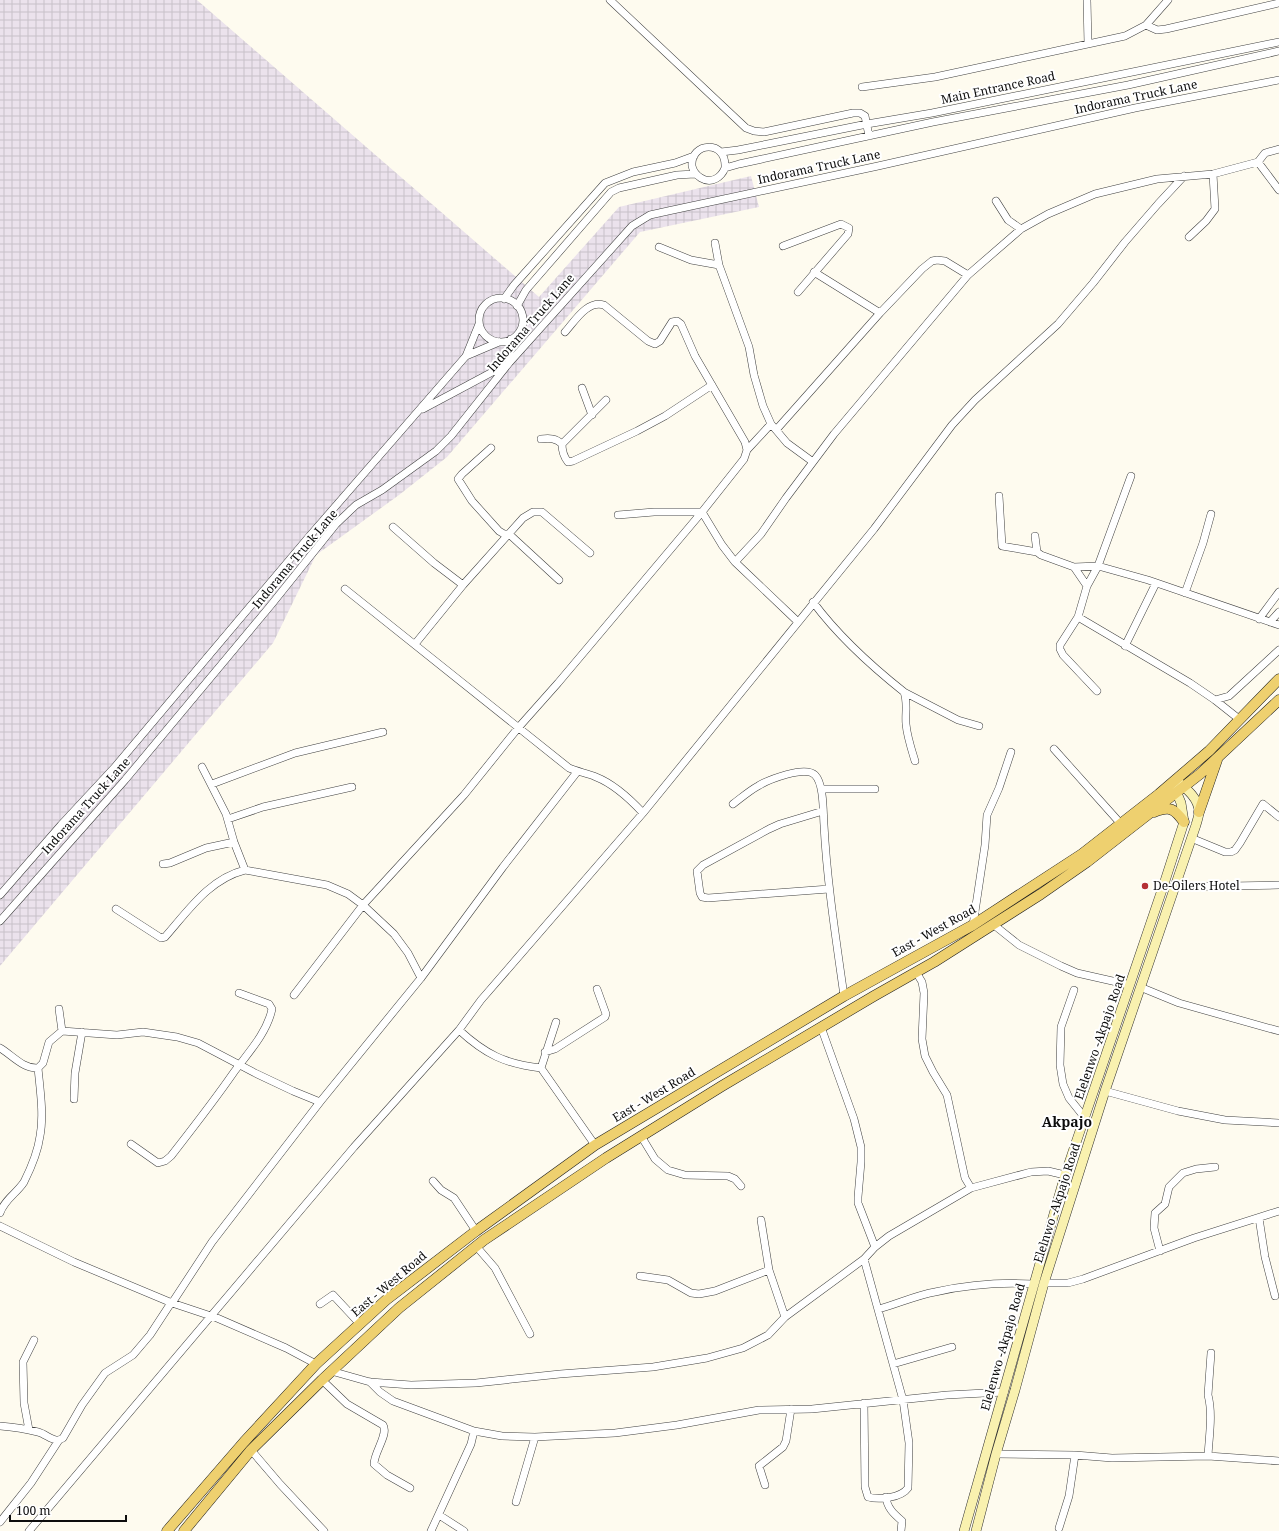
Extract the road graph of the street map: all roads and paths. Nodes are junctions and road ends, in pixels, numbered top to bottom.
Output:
1 (610, 0) edge
2 (1087, 0) edge
3 (1168, 0) edge
4 (1279, 3) edge
5 (1146, 25) junction
6 (1279, 42) edge
7 (1088, 44) junction
8 (1279, 51) edge
9 (1279, 80) edge
10 (862, 87) dead end
11 (867, 124) junction
12 (869, 136) junction
13 (1279, 149) edge
14 (721, 152) junction
15 (694, 156) junction
16 (1258, 162) junction
17 (725, 168) junction
18 (695, 174) junction
19 (1212, 174) junction
20 (1184, 176) junction
21 (1279, 190) edge
22 (996, 201) dead end
23 (1021, 229) junction
24 (1190, 237) dead end
25 (715, 243) dead end
26 (783, 246) dead end
27 (659, 247) dead end
28 (719, 265) junction
29 (814, 272) junction
30 (968, 275) junction
31 (798, 292) dead end
32 (504, 299) junction
33 (517, 306) junction
34 (880, 313) junction
35 (479, 324) junction
36 (565, 332) dead end
37 (511, 339) junction
38 (499, 342) junction
39 (466, 356) junction
40 (509, 363) junction
41 (712, 385) junction
42 (582, 388) dead end
43 (606, 400) dead end
44 (418, 412) junction
45 (592, 415) junction
46 (771, 424) junction
47 (776, 430) junction
48 (541, 439) dead end
49 (562, 444) junction
50 (491, 448) dead end
51 (747, 450) junction
52 (813, 462) junction
53 (1131, 476) dead end
54 (999, 496) dead end
55 (702, 512) junction
56 (1211, 514) dead end
57 (618, 515) dead end
58 (393, 527) dead end
59 (509, 534) junction
60 (1035, 536) dead end
61 (307, 539) junction
62 (315, 551) junction
63 (1037, 552) junction
64 (590, 553) dead end
65 (735, 562) junction
66 (1098, 566) junction
67 (1074, 567) junction
68 (559, 580) dead end
69 (1156, 583) junction
70 (464, 585) junction
71 (1087, 586) junction
72 (345, 588) dead end
73 (1279, 592) edge
74 (1185, 593) junction
75 (813, 602) junction
76 (1279, 612) edge
77 (1078, 616) junction
78 (1259, 619) junction
79 (797, 621) junction
80 (1270, 622) junction
81 (1279, 626) edge
82 (415, 644) junction
83 (1125, 646) junction
84 (1279, 650) edge
85 (1279, 679) edge
86 (1097, 691) dead end
87 (904, 692) junction
88 (1215, 700) junction
89 (1279, 700) edge
90 (1238, 719) junction
91 (979, 726) dead end
92 (518, 728) junction
93 (383, 732) dead end
94 (1054, 749) dead end
95 (1010, 752) dead end
96 (1217, 758) junction
97 (915, 760) dead end
98 (202, 767) dead end
99 (577, 772) junction
100 (212, 784) junction
101 (1177, 785) junction
102 (352, 787) dead end
103 (822, 789) junction
104 (875, 789) dead end
105 (733, 804) dead end
106 (823, 810) junction
107 (1199, 812) junction
108 (643, 813) junction
109 (1150, 813) junction
110 (1279, 817) edge
111 (228, 819) junction
112 (1184, 822) junction
113 (1120, 824) junction
114 (1191, 838) junction
115 (234, 842) junction
116 (163, 864) dead end
117 (245, 870) junction
118 (1279, 885) edge
119 (1174, 887) junction
120 (829, 889) junction
121 (0, 895) edge
122 (363, 905) junction
123 (116, 909) dead end
124 (0, 921) edge
125 (994, 925) junction
126 (973, 926) junction
127 (916, 972) junction
128 (421, 978) junction
129 (1130, 985) junction
130 (1140, 987) junction
131 (597, 988) dead end
132 (1074, 990) dead end
133 (239, 993) dead end
134 (294, 995) dead end
135 (844, 996) junction
136 (59, 1009) dead end
137 (556, 1022) dead end
138 (821, 1028) junction
139 (459, 1030) junction
140 (62, 1031) junction
141 (1279, 1031) edge
142 (82, 1032) junction
143 (0, 1048) edge
144 (545, 1052) junction
145 (239, 1066) junction
146 (38, 1068) junction
147 (541, 1068) junction
148 (1105, 1090) junction
149 (74, 1099) dead end
150 (320, 1102) junction
151 (1085, 1118) junction
152 (1279, 1123) edge
153 (641, 1136) junction
154 (131, 1144) dead end
155 (595, 1145) junction
156 (1216, 1167) dead end
157 (1065, 1175) junction
158 (432, 1181) dead end
159 (741, 1186) dead end
160 (971, 1188) junction
161 (1279, 1211) edge
162 (0, 1213) edge
163 (1259, 1218) junction
164 (762, 1220) dead end
165 (0, 1226) edge
166 (476, 1231) junction
167 (476, 1246) junction
168 (875, 1247) junction
169 (1160, 1251) junction
170 (864, 1259) junction
171 (769, 1270) junction
172 (640, 1276) dead end
173 (1044, 1283) junction
174 (1034, 1284) junction
175 (1275, 1296) dead end
176 (172, 1304) junction
177 (320, 1304) dead end
178 (879, 1309) junction
179 (210, 1316) junction
180 (785, 1317) junction
181 (360, 1324) junction
182 (530, 1334) dead end
183 (34, 1340) dead end
184 (952, 1347) dead end
185 (1211, 1353) dead end
186 (316, 1364) junction
187 (893, 1364) junction
188 (331, 1371) junction
189 (322, 1380) junction
190 (370, 1382) junction
191 (1004, 1392) junction
192 (903, 1400) junction
193 (864, 1403) junction
194 (791, 1409) junction
195 (0, 1426) edge
196 (29, 1430) junction
197 (474, 1431) junction
198 (535, 1437) junction
199 (59, 1440) junction
200 (251, 1450) junction
201 (996, 1454) junction
202 (1075, 1455) junction
203 (1208, 1456) junction
204 (1278, 1460) edge
205 (765, 1485) dead end
206 (410, 1488) dead end
207 (886, 1497) junction
208 (516, 1502) dead end
209 (439, 1515) junction
210 (0, 1522) edge
211 (1059, 1528) dead end
212 (30, 1531) edge
213 (167, 1531) edge
214 (184, 1531) edge
215 (324, 1531) edge
216 (431, 1531) edge
217 (464, 1531) edge
218 (901, 1531) edge
219 (964, 1531) edge
220 (976, 1531) edge

1 - 11 street
2 - 7 street
3 - 5 street
4 - 5 street
5 - 7 street
6 - 11 street, Main Entrance Road
7 - 10 street
8 - 12 street
9 - 40 street, Indorama Truck Lane
11 - 12 street
11 - 14 street, Main Entrance Road
12 - 17 street
13 - 16 street
14 - 15 street
14 - 17 street
15 - 18 street
15 - 32 street
16 - 19 street
16 - 21 street
17 - 18 street
18 - 33 street
19 - 20 street
19 - 24 street
20 - 23 street
20 - 75 street
22 - 23 street
23 - 30 street
25 - 28 street
26 - 29 street
27 - 28 street
28 - 46 street
29 - 31 street
29 - 34 street
30 - 34 street
30 - 52 street
32 - 33 street
32 - 35 street
33 - 37 street
34 - 47 street
35 - 38 street
35 - 39 street
36 - 41 street
37 - 38 street
37 - 40 street
38 - 39 street
39 - 44 street
40 - 44 street
40 - 62 street, Indorama Truck Lane
41 - 49 street
41 - 51 street
42 - 45 street
43 - 45 street
44 - 61 street
45 - 49 street
46 - 47 street
46 - 51 street
47 - 52 street
48 - 49 street
50 - 59 street
51 - 55 street
52 - 65 street
53 - 66 street
54 - 63 street
55 - 57 street
55 - 65 street
55 - 92 street
56 - 74 street
58 - 70 street
59 - 64 street
59 - 68 street
59 - 70 street
60 - 63 street
61 - 62 street
61 - 121 street
62 - 124 street, Indorama Truck Lane
63 - 67 street
65 - 79 street
66 - 67 street
66 - 69 street
66 - 71 street
67 - 71 street
69 - 74 street
69 - 83 street
70 - 82 street
71 - 77 street
72 - 82 street
73 - 78 street
74 - 78 street
75 - 79 street
75 - 87 street
76 - 80 street
77 - 83 street
77 - 86 street
78 - 80 street
79 - 108 street
80 - 81 street
82 - 92 street
83 - 88 street
84 - 88 street
85 - 90 main road, East - West Road
87 - 91 street
87 - 97 street
88 - 90 street
89 - 96 main road, East - West Road
90 - 101 main road, East - West Road
92 - 99 street
92 - 122 street
93 - 100 street
94 - 113 street
95 - 126 street
96 - 101 main road, East - West Road
96 - 107 main road
98 - 100 street
99 - 108 street
99 - 128 street
100 - 111 street
101 - 107 main road
101 - 109 main road, East - West Road
101 - 112 main road, Elelenwo -Akpajo Road
101 - 113 main road, East - West Road
102 - 111 street
103 - 104 street
103 - 105 street
103 - 106 street
106 - 120 street
106 - 120 street
107 - 114 main road, Elelnwo -Akpajo Road
108 - 139 street
109 - 112 main road
109 - 125 main road, East - West Road
110 - 114 street
111 - 115 street
112 - 129 main road, Elelenwo -Akpajo Road
113 - 126 main road, East - West Road
114 - 119 main road, Elelnwo -Akpajo Road
115 - 116 street
115 - 117 street
117 - 122 street
117 - 123 street
118 - 119 street
119 - 130 main road, Elelnwo -Akpajo Road
120 - 135 street
122 - 128 street
122 - 134 street
125 - 127 main road, East - West Road
125 - 129 street
126 - 135 main road, East - West Road
127 - 138 main road, East - West Road
127 - 160 street
128 - 150 street
129 - 151 main road, Elelenwo -Akpajo Road
130 - 141 street
130 - 148 main road, Elelnwo -Akpajo Road
131 - 144 street
132 - 151 street
133 - 145 street
135 - 155 main road, East - West Road
136 - 140 street
137 - 144 street
138 - 153 main road, East - West Road
138 - 168 street
139 - 147 street
139 - 179 street
140 - 142 street
140 - 146 street
142 - 145 street
142 - 149 street
143 - 146 street
144 - 147 street
145 - 150 street
145 - 154 street
146 - 162 street
147 - 155 street
148 - 152 street
148 - 173 main road, Elelnwo -Akpajo Road
150 - 176 street
151 - 157 main road, Elelenwo -Akpajo Road
153 - 159 street
153 - 167 main road, East - West Road
155 - 166 main road, East - West Road
156 - 169 street
157 - 160 street
157 - 174 main road, Elelenwo -Akpajo Road
158 - 166 street
160 - 168 street
161 - 163 street
163 - 169 street
163 - 175 street
164 - 171 street
165 - 176 street
166 - 181 main road, East - West Road
167 - 182 street
167 - 188 main road, East - West Road
168 - 170 street
169 - 173 street
170 - 178 street
170 - 180 street
171 - 172 street
171 - 180 street
173 - 201 main road, Elelnwo -Akpajo Road
174 - 178 street
174 - 191 main road, Elelenwo -Akpajo Road
176 - 179 street
176 - 199 street
177 - 181 street
178 - 187 street
179 - 186 street
179 - 212 street
180 - 190 street
181 - 186 main road, East - West Road
183 - 196 street
184 - 187 street
185 - 203 street
186 - 213 main road, East - West Road
187 - 192 street
188 - 189 main road, East - West Road
188 - 190 street
189 - 200 main road, East - West Road
189 - 206 street
190 - 197 street
191 - 192 street
191 - 219 main road, Elelenwo -Akpajo Road
192 - 193 street
192 - 207 street
193 - 194 street
193 - 207 street
194 - 198 street
194 - 205 street
195 - 196 street
196 - 199 street
197 - 198 street
197 - 209 street
198 - 208 street
199 - 210 street
200 - 214 main road, East - West Road
200 - 215 street
201 - 202 street
201 - 220 main road, Elelnwo -Akpajo Road
202 - 203 street
202 - 211 street
203 - 204 street
207 - 218 street
209 - 216 street
209 - 217 street

